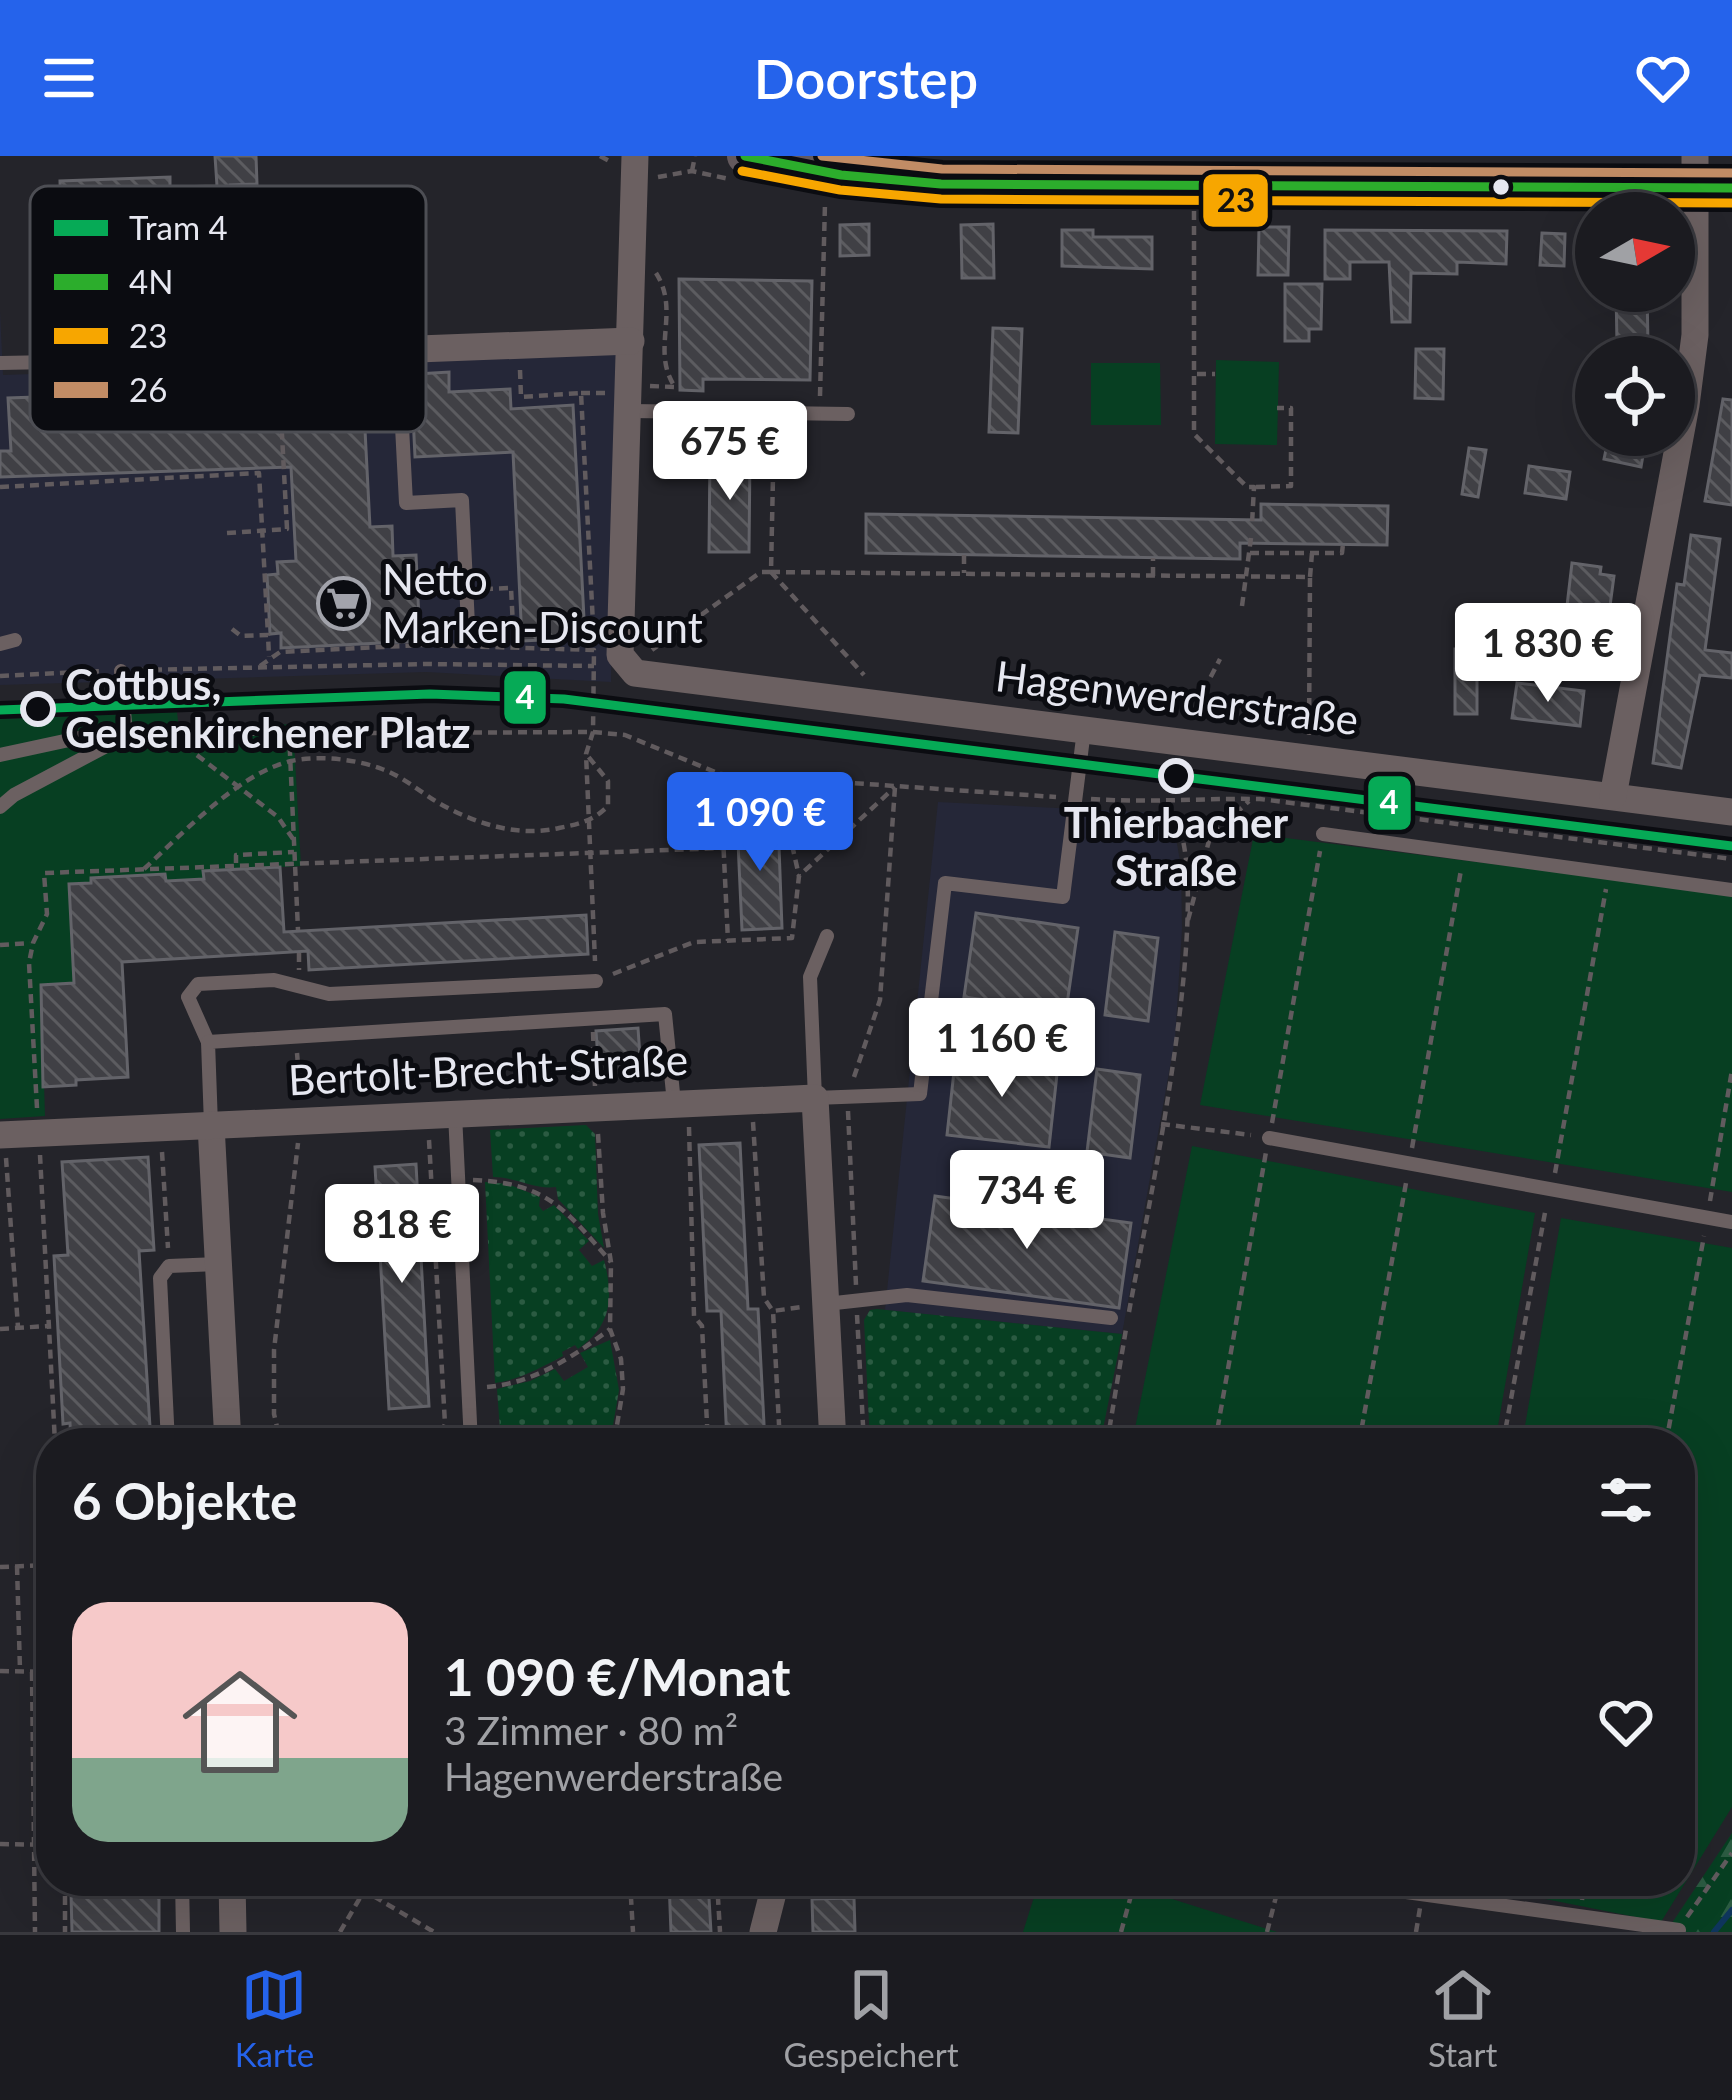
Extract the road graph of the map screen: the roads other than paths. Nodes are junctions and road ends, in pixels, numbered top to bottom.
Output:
1 (635, 156) edge
2 (745, 156) edge
3 (1695, 170) edge
4 (1732, 188) edge
5 (632, 341) junction
6 (426, 349) edge
7 (30, 362) edge
8 (0, 363) edge
9 (628, 406) junction
10 (848, 414) dead end
11 (402, 432) edge
12 (468, 626) dead end
13 (121, 670) dead end
14 (1084, 728) junction
15 (171, 734) road end
16 (126, 736) junction
17 (0, 755) edge
18 (1613, 796) junction
19 (0, 807) edge
20 (1732, 812) edge
21 (1323, 834) dead end
22 (1732, 890) edge
23 (827, 936) dead end
24 (596, 981) road end
25 (208, 1042) junction
26 (815, 1098) junction
27 (681, 1110) junction
28 (454, 1114) junction
29 (211, 1125) junction
30 (2, 1134) edge
31 (1269, 1138) road end
32 (1732, 1222) edge
33 (218, 1264) junction
34 (826, 1304) junction
35 (1111, 1318) dead end
36 (167, 1428) edge
37 (227, 1428) edge
38 (470, 1428) edge
39 (832, 1428) edge
40 (182, 1896) edge
41 (232, 1896) edge
42 (772, 1896) edge
43 (1434, 1896) edge
44 (1678, 1930) edge
45 (183, 1932) edge
46 (233, 1932) edge
47 (763, 1932) edge

1 - 5 street
2 - 3 main road
3 - 4 main road
3 - 18 street
5 - 6 street
5 - 9 street
7 - 8 lane
9 - 10 lane
9 - 14 street, Hagenwerderstraße
11 - 12 lane
13 - 16 lane
14 - 18 street, Hagenwerderstraße
14 - 26 lane
15 - 16 lane
16 - 17 lane
16 - 19 lane
18 - 20 street, Hagenwerderstraße
21 - 22 lane
23 - 26 lane
24 - 25 lane
25 - 27 lane
25 - 29 lane
26 - 27 street, Bertolt-Brecht-Straße
26 - 34 street
27 - 28 street, Bertolt-Brecht-Straße
28 - 29 street, Bertolt-Brecht-Straße
28 - 38 lane
29 - 30 street, Bertolt-Brecht-Straße
29 - 33 street
31 - 32 lane
33 - 36 lane
33 - 37 street
34 - 35 lane
34 - 39 street
40 - 45 lane
41 - 46 street
42 - 47 street
43 - 44 lane

